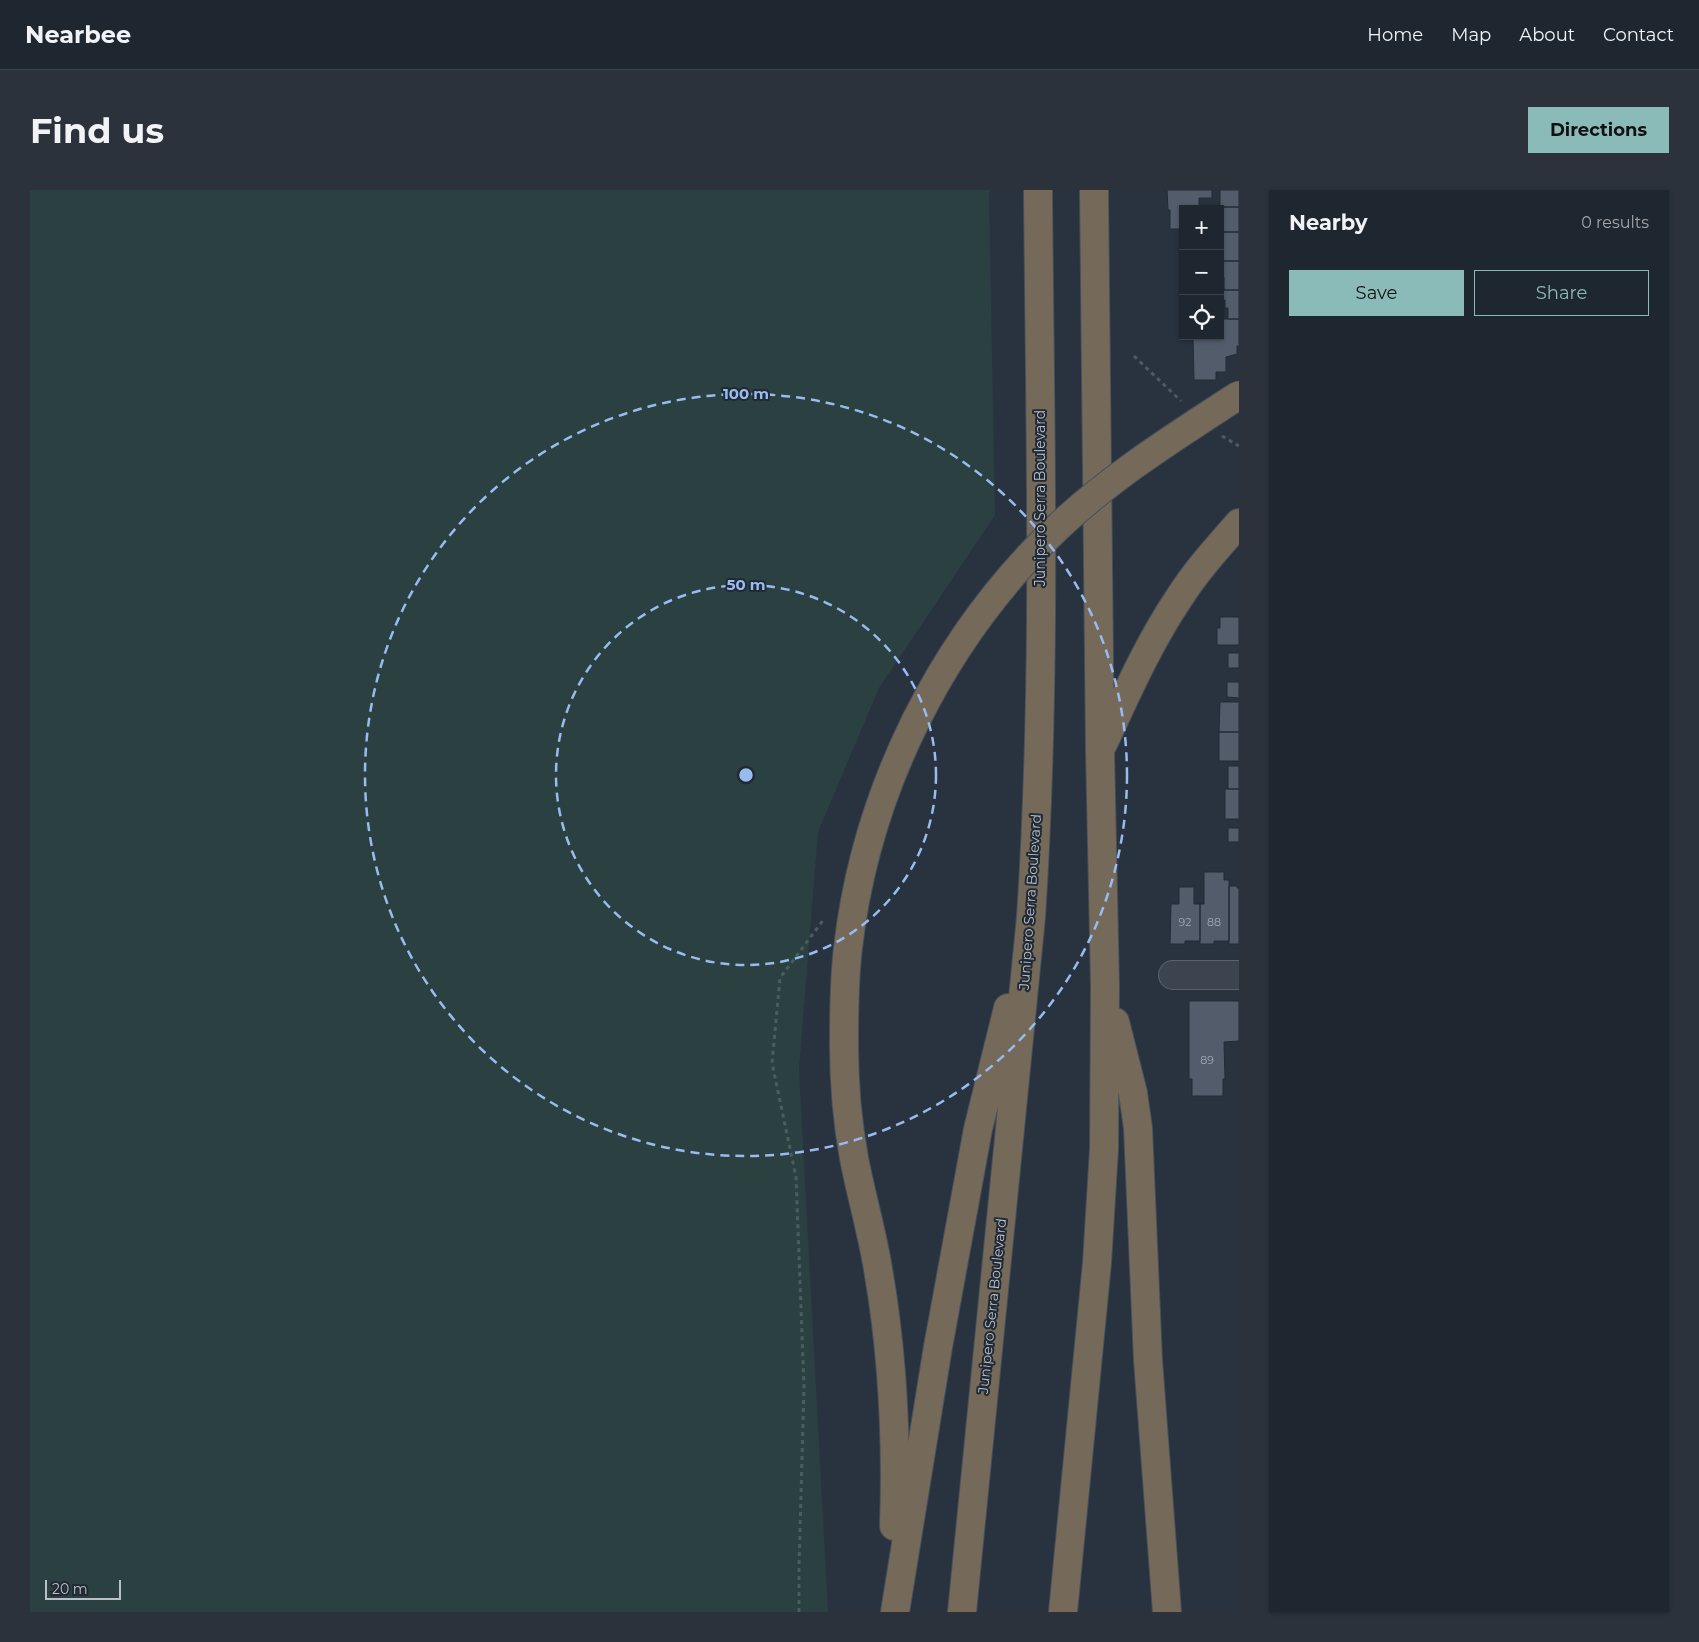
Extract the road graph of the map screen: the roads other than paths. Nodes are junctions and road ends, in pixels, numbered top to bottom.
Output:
1 (1038, 190) edge
2 (1094, 190) edge
3 (1239, 395) edge
4 (1239, 523) edge
5 (1100, 750) junction
6 (1031, 917) junction
7 (1173, 975) dead end
8 (1239, 975) edge
9 (1105, 986) junction
10 (889, 1612) edge
11 (895, 1612) edge
12 (962, 1612) edge
13 (1063, 1612) edge
14 (1167, 1612) edge

1 - 6 highway, Junipero Serra Boulevard
2 - 5 highway
3 - 10 highway, bridge
4 - 5 highway
5 - 9 highway
6 - 11 highway
6 - 12 highway, Junipero Serra Boulevard
7 - 8 street
9 - 13 highway
9 - 14 highway

